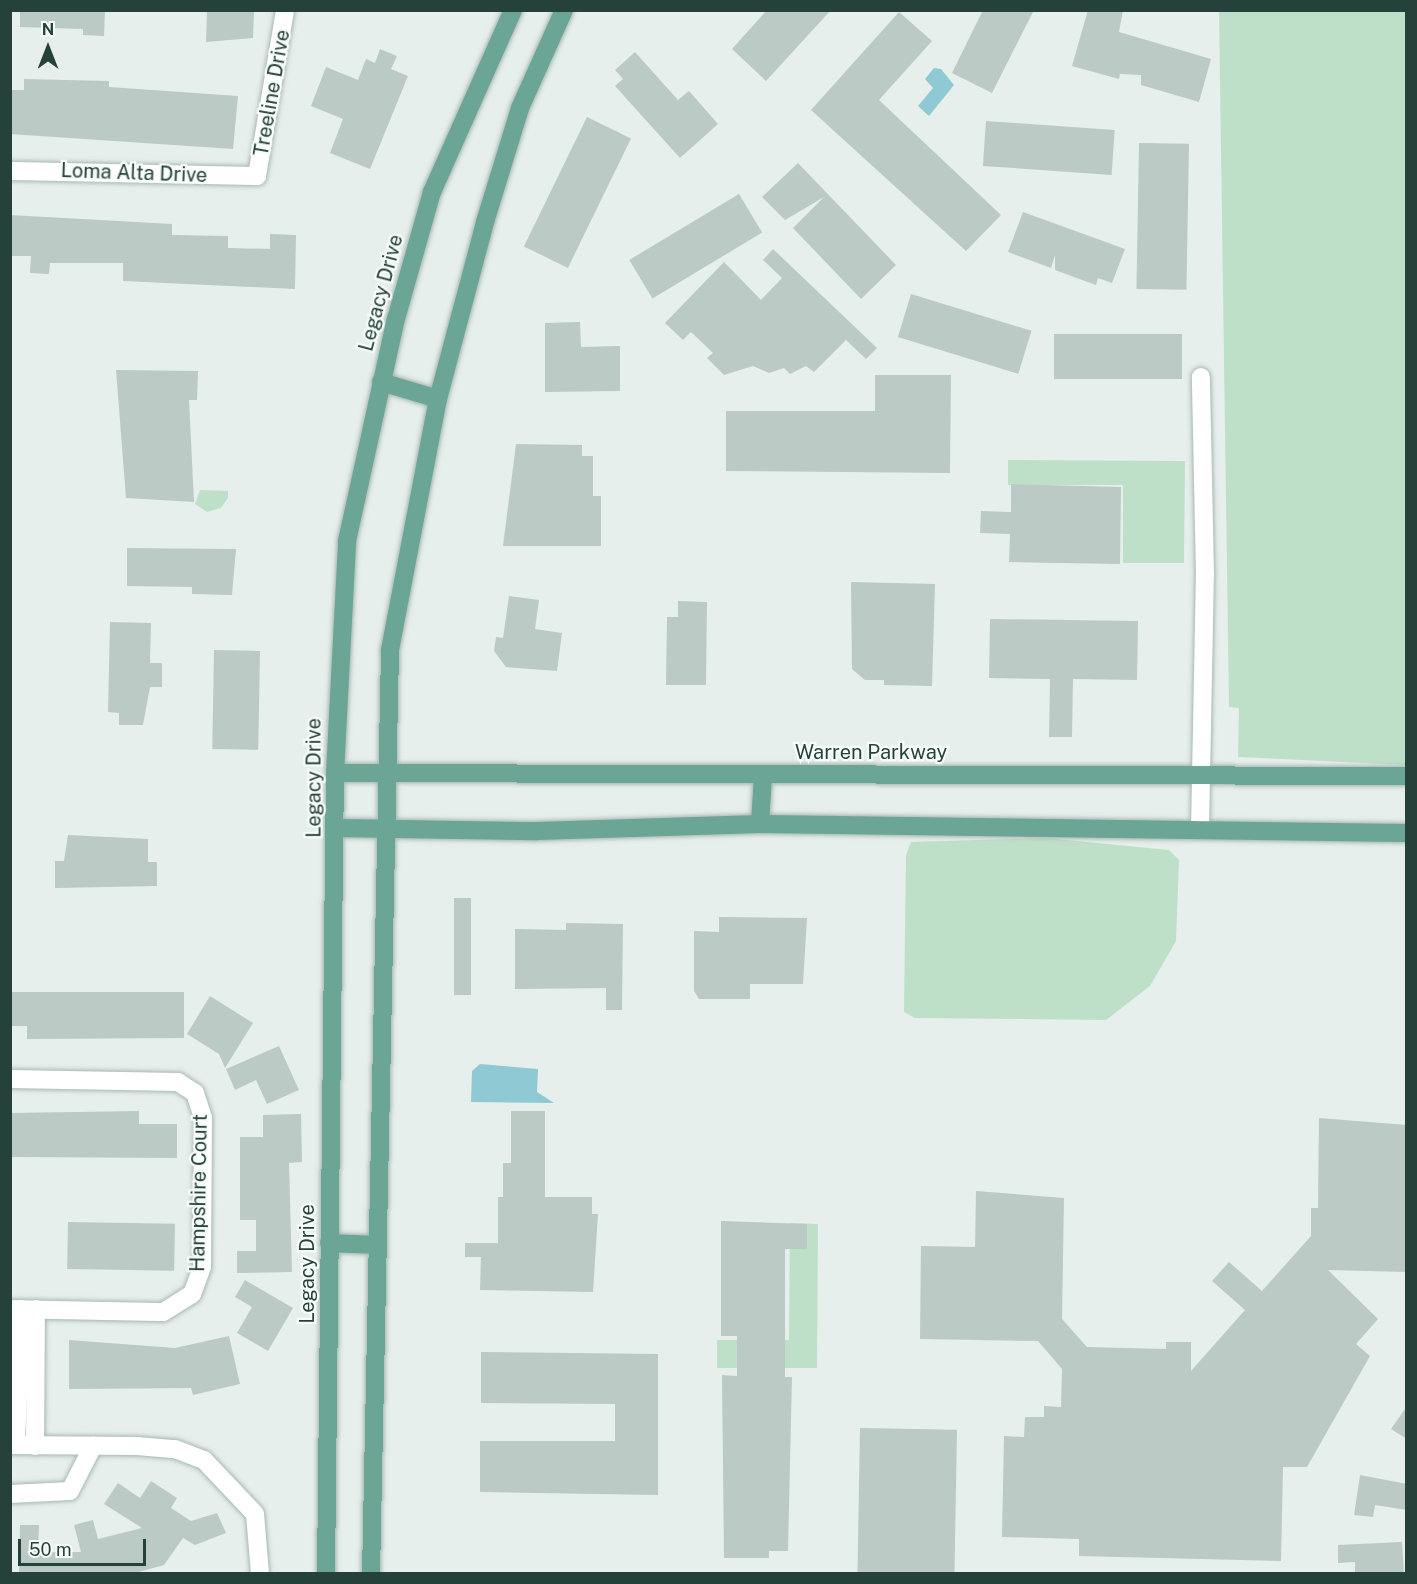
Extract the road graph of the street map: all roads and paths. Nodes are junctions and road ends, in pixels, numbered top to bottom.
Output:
1 (285, 10) edge
2 (513, 10) edge
3 (564, 10) edge
4 (10, 171) edge
5 (257, 176) joint
6 (1200, 377) dead end
7 (381, 382) junction
8 (438, 399) junction
9 (335, 773) junction
10 (390, 773) junction
11 (763, 775) junction
12 (1199, 776) junction
13 (1407, 776) edge
14 (759, 824) junction
15 (336, 828) junction
16 (389, 828) junction
17 (1200, 830) junction
18 (1407, 833) edge
19 (10, 1079) edge
20 (329, 1243) junction
21 (378, 1245) junction
22 (23, 1309) edge
23 (13, 1445) edge
24 (35, 1446) junction
25 (93, 1446) junction
26 (10, 1494) edge
27 (260, 1574) edge
28 (326, 1574) edge
29 (372, 1574) edge

1 - 5 street, Treeline Drive
2 - 7 main road, Legacy Drive
3 - 8 main road
4 - 5 street, Loma Alta Drive
6 - 12 street
7 - 8 main road
7 - 9 main road, Legacy Drive
8 - 10 main road
9 - 10 main road, Warren Parkway
9 - 15 main road, Legacy Drive
10 - 11 main road, Warren Parkway
10 - 16 main road
11 - 12 main road, Warren Parkway
11 - 14 main road
12 - 13 main road, Warren Parkway
12 - 17 street
14 - 16 main road
14 - 17 main road
15 - 16 main road
15 - 20 main road, Legacy Drive
16 - 21 main road
17 - 18 main road
19 - 22 street, Hampshire Court
20 - 21 main road
20 - 28 main road, Legacy Drive
21 - 29 main road
22 - 23 street
22 - 24 street
23 - 24 street
24 - 25 street
25 - 26 street
25 - 27 street

